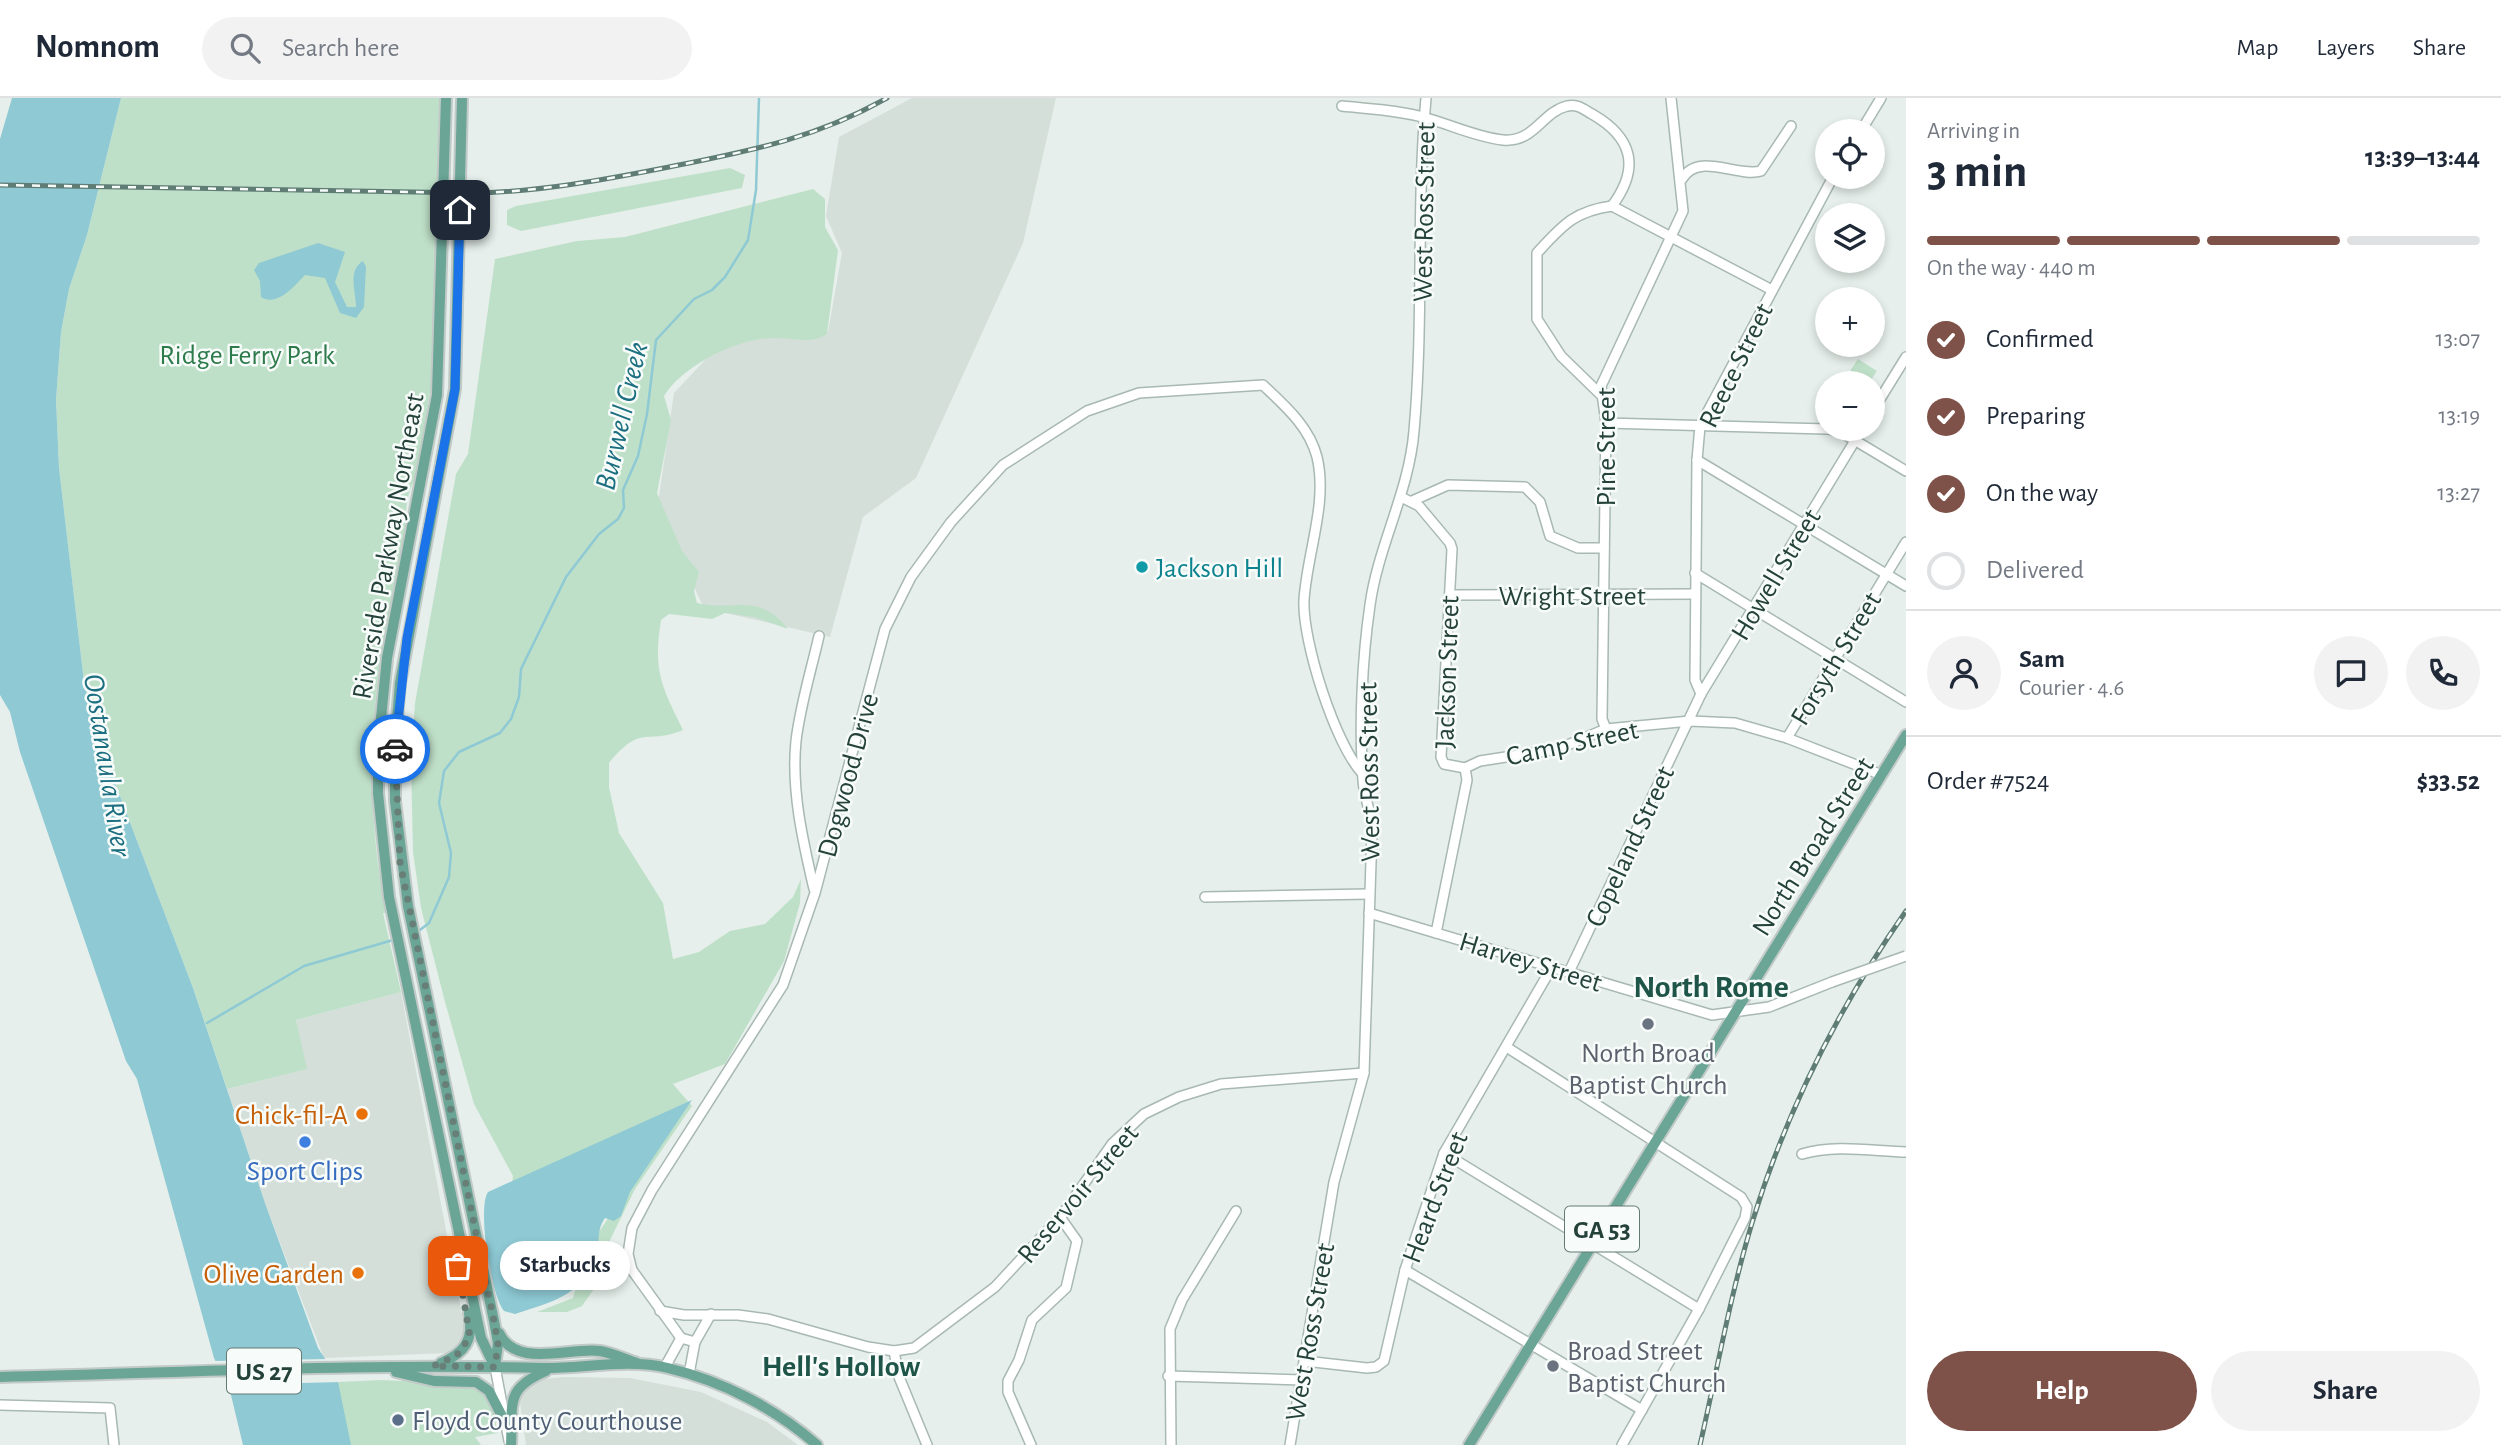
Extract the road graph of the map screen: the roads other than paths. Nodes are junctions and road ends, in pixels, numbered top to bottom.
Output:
1 (446, 98) edge
2 (462, 98) edge
3 (1426, 98) edge
4 (1671, 98) edge
5 (1881, 98) edge
6 (1342, 106) dead end
7 (1424, 117) junction
8 (1868, 119) edge
9 (1791, 126) dead end
10 (1682, 179) junction
11 (1827, 189) edge
12 (1612, 205) junction
13 (1673, 236) junction
14 (1772, 290) junction
15 (1906, 357) edge
16 (1885, 391) edge
17 (1600, 394) junction
18 (1606, 423) junction
19 (1700, 426) junction
20 (1815, 429) edge
21 (1854, 441) edge
22 (1857, 441) edge
23 (1697, 460) junction
24 (1906, 471) edge
25 (1401, 497) junction
26 (1412, 502) junction
27 (1805, 525) junction
28 (1906, 542) edge
29 (1604, 548) junction
30 (1695, 573) junction
31 (1887, 574) junction
32 (1906, 586) edge
33 (1695, 594) junction
34 (1450, 595) junction
35 (1604, 596) junction
36 (1754, 609) junction
37 (819, 636) dead end
38 (1835, 659) junction
39 (1701, 694) junction
40 (1906, 702) edge
41 (1690, 721) junction
42 (1606, 729) junction
43 (1906, 735) edge
44 (1787, 738) junction
45 (1465, 768) junction
46 (1363, 774) junction
47 (1882, 775) junction
48 (815, 893) junction
49 (1370, 894) junction
50 (1205, 897) dead end
51 (1369, 913) junction
52 (1436, 933) junction
53 (1906, 956) edge
54 (1552, 967) junction
55 (1569, 972) junction
56 (1735, 1014) junction
57 (1508, 1048) junction
58 (1364, 1073) junction
59 (435, 1124) junction
60 (1656, 1141) junction
61 (1906, 1152) edge
62 (1444, 1153) junction
63 (1802, 1154) dead end
64 (1236, 1211) dead end
65 (1060, 1217) junction
66 (1593, 1244) junction
67 (1405, 1270) junction
68 (1699, 1309) junction
69 (660, 1311) junction
70 (711, 1314) junction
71 (494, 1321) junction
72 (681, 1338) junction
73 (695, 1342) junction
74 (1531, 1345) junction
75 (894, 1351) junction
76 (1305, 1362) junction
77 (433, 1366) junction
78 (646, 1366) junction
79 (495, 1367) junction
80 (665, 1367) junction
81 (377, 1369) junction
82 (551, 1369) junction
83 (689, 1374) junction
84 (1168, 1376) junction
85 (0, 1377) edge
86 (1302, 1380) junction
87 (0, 1405) edge
88 (1642, 1410) junction
89 (504, 1420) junction
90 (114, 1445) edge
91 (510, 1445) edge
92 (817, 1445) edge
93 (927, 1445) edge
94 (1031, 1445) edge
95 (1171, 1445) edge
96 (1290, 1445) edge
97 (1469, 1445) edge
98 (1622, 1445) edge

1 - 59 main road, Riverside Parkway Northeast
2 - 71 main road, Riverside Parkway Northeast
3 - 7 street, West Ross Street
4 - 10 street, Pine Street
5 - 8 street
6 - 7 street
7 - 12 street
7 - 25 street, West Ross Street
9 - 10 street
10 - 13 street, Pine Street
11 - 14 street, Reece Street
12 - 13 street
12 - 17 street
13 - 14 street
13 - 17 street, Pine Street
14 - 19 street, Reece Street
15 - 16 street
17 - 18 street, Pine Street
18 - 19 street
18 - 29 street, Pine Street
19 - 20 street
19 - 23 street, Reece Street
21 - 27 street, Howell Street
22 - 24 street
23 - 27 street
23 - 30 street, Reece Street
25 - 26 street, Jackson Street
25 - 46 street, West Ross Street
26 - 29 street
26 - 34 street, Jackson Street
27 - 31 street
27 - 36 street, Howell Street
28 - 31 street, Forsyth Street
29 - 35 street, Pine Street
30 - 33 street, Reece Street
30 - 36 street
31 - 32 street
31 - 38 street, Forsyth Street
33 - 35 street, Wright Street
33 - 39 street, Reece Street
34 - 35 street, Wright Street
34 - 45 street, Jackson Street
35 - 42 street, Pine Street
36 - 38 street
36 - 39 street, Howell Street
37 - 48 street
38 - 40 street
38 - 44 street, Forsyth Street
39 - 41 street, Howell Street
41 - 42 street, Camp Street
41 - 44 street, Camp Street
41 - 55 street, Copeland Street
42 - 45 street, Camp Street
43 - 47 main road, North Broad Street / GA 53
44 - 47 street, Camp Street
45 - 52 street, Jackson Street
46 - 48 street, Dogwood Drive
46 - 49 street, West Ross Street
47 - 56 main road, North Broad Street / GA 53
48 - 69 street, Dogwood Drive
49 - 50 street
49 - 51 street, West Ross Street
51 - 52 street, Harvey Street
51 - 58 street, West Ross Street
52 - 54 street, Harvey Street
53 - 56 street, Harvey Street, bridge
54 - 55 street, Harvey Street
54 - 57 street, Heard Street
55 - 56 street, Harvey Street
56 - 60 main road, North Broad Street / GA 53
57 - 60 street
57 - 62 street, Heard Street
58 - 65 street, Reservoir Street
58 - 76 street, West Ross Street
59 - 77 main road
59 - 79 main road, Riverside Parkway Northeast
60 - 66 main road, North Broad Street / GA 53
60 - 68 street
61 - 63 street
62 - 66 street
62 - 67 street, Heard Street
64 - 84 street
65 - 75 street, Reservoir Street
65 - 94 street
66 - 68 street
66 - 74 main road, North Broad Street / GA 53
67 - 74 street
67 - 76 street, Heard Street
68 - 88 street
69 - 70 street, Reservoir Street
69 - 72 street, Dogwood Drive
70 - 73 street
70 - 75 street, Reservoir Street
71 - 78 main road
71 - 79 main road, Riverside Parkway Northeast
72 - 73 street
72 - 80 street
73 - 83 street
74 - 88 street
74 - 97 main road, North Broad Street / GA 53
75 - 93 street
76 - 86 street, West Ross Street
77 - 79 main road, US 27
77 - 81 main road, US 27
78 - 80 main road, US 27
78 - 82 main road, US 27
79 - 82 main road, US 27
79 - 89 street, Riverside Parkway Northeast
80 - 83 main road, US 27
81 - 85 main road, US 27
81 - 89 main road
82 - 91 main road
83 - 92 main road, US 27
84 - 86 street
84 - 95 street
86 - 96 street, West Ross Street
87 - 90 street
88 - 98 street
89 - 91 street, Riverside Parkway Northeast

